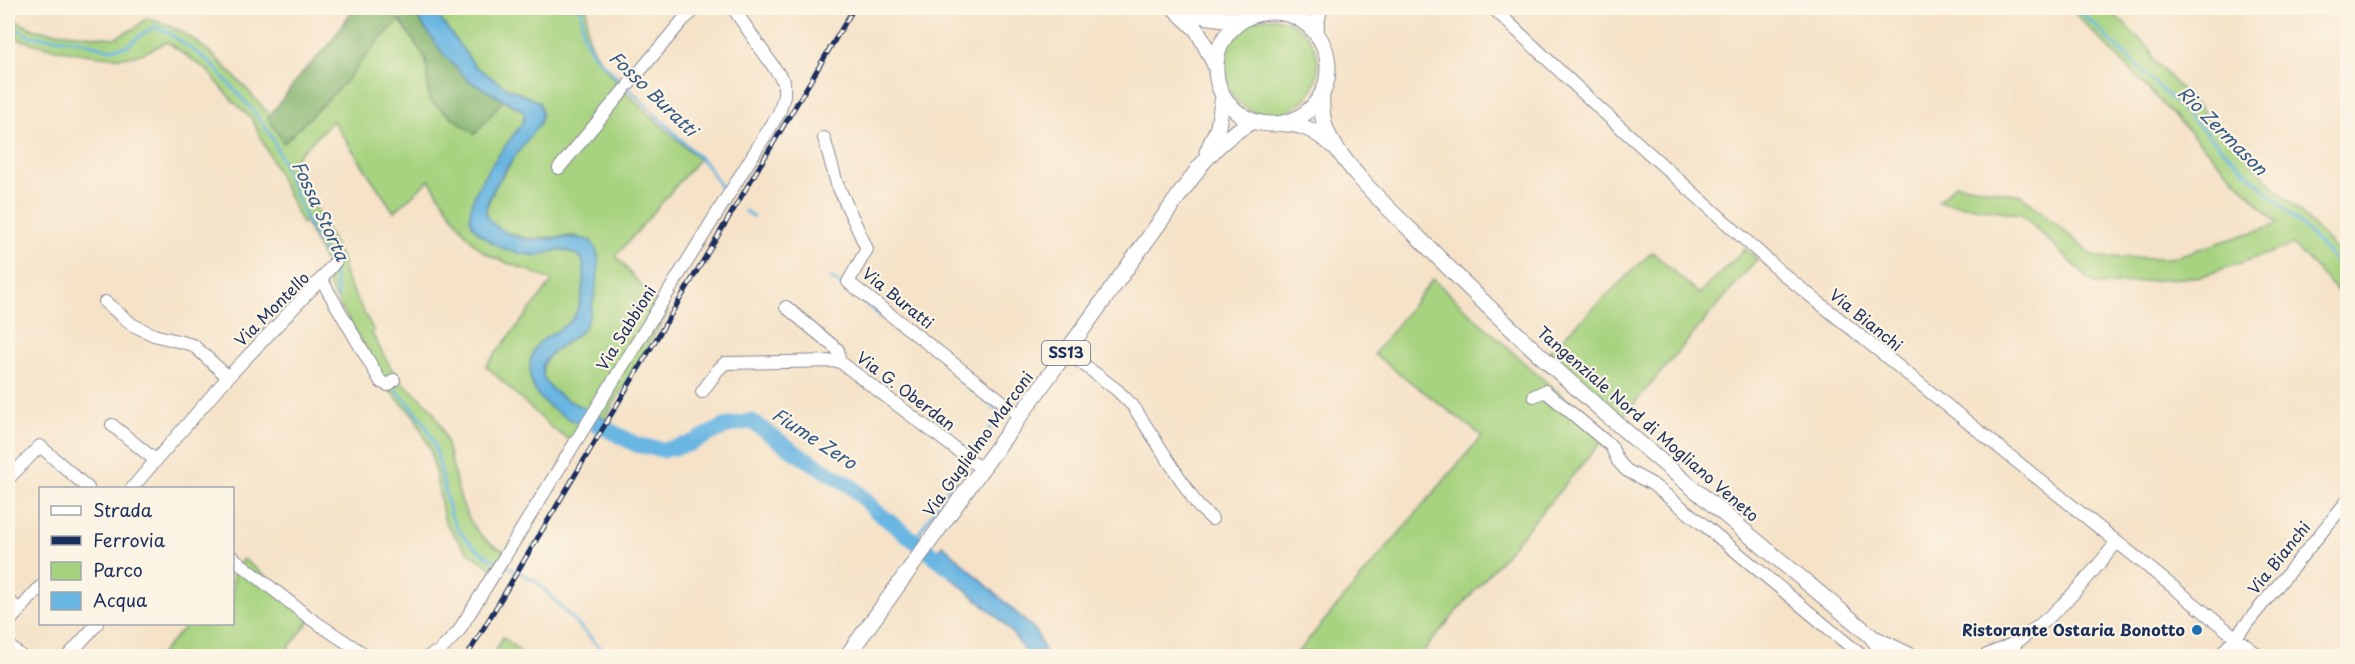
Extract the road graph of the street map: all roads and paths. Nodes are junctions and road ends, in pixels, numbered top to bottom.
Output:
1 (697, 8) edge
2 (733, 8) edge
3 (1174, 8) edge
4 (1181, 8) edge
5 (1320, 8) edge
6 (1493, 8) edge
7 (1286, 10) edge
8 (1245, 19) junction
9 (1317, 35) junction
10 (1215, 65) junction
11 (1322, 94) junction
12 (1222, 96) junction
13 (1253, 121) junction
14 (1282, 124) junction
15 (824, 138) dead end
16 (1338, 150) junction
17 (1201, 165) junction
18 (559, 168) dead end
19 (105, 302) dead end
20 (786, 307) dead end
21 (1067, 352) junction
22 (839, 361) junction
23 (228, 377) junction
24 (391, 382) dead end
25 (702, 393) dead end
26 (1534, 396) dead end
27 (1020, 415) junction
28 (111, 425) dead end
29 (155, 460) junction
30 (982, 469) junction
31 (8, 479) edge
32 (138, 486) edge
33 (86, 487) edge
34 (2348, 500) edge
35 (1212, 519) dead end
36 (2116, 543) junction
37 (234, 559) edge
38 (39, 588) edge
39 (8, 600) edge
40 (19, 610) junction
41 (8, 622) edge
42 (96, 625) edge
43 (1871, 636) junction
44 (2235, 638) junction
45 (2017, 642) junction
46 (8, 645) edge
47 (21, 657) edge
48 (68, 657) edge
49 (368, 657) edge
50 (429, 657) edge
51 (847, 657) edge
52 (1862, 657) edge
53 (1886, 657) edge
54 (1911, 657) edge
55 (1985, 657) edge
56 (2008, 657) edge
57 (2220, 657) edge
58 (2259, 657) edge

1 - 18 street
2 - 50 street, Via Sabbioni
3 - 10 main road, Via Guglielmo Marconi
4 - 8 main road
5 - 9 main road
6 - 36 street, Via Bianchi
7 - 8 main road
7 - 9 main road
8 - 10 main road
9 - 11 main road
10 - 12 main road, Via Guglielmo Marconi / SS13
11 - 14 main road
11 - 16 main road, Tangenziale Nord di Mogliano Veneto
12 - 13 main road
12 - 17 main road, Via Guglielmo Marconi / SS13
13 - 14 main road
13 - 17 main road, Via Guglielmo Marconi / SS13
14 - 16 main road, Tangenziale Nord di Mogliano Veneto
15 - 27 street, Via Buratti
16 - 43 main road, Tangenziale Nord di Mogliano Veneto
17 - 21 main road, Via Guglielmo Marconi / SS13
19 - 23 street
20 - 22 street, Via G. Oberdan
21 - 27 main road, Via Guglielmo Marconi / SS13
21 - 35 street
22 - 25 street, Via G. Oberdan
22 - 30 street, Via G. Oberdan
23 - 24 street, Via Montello
23 - 29 street, Via Montello
26 - 52 street
27 - 30 main road, Via Guglielmo Marconi / SS13
28 - 29 street
29 - 32 street, Via Montello
30 - 51 main road, Via Guglielmo Marconi / SS13
31 - 33 street
34 - 44 street, Via Bianchi
36 - 44 street, Via Bianchi
36 - 45 street
37 - 49 street
38 - 40 street
39 - 40 street
40 - 41 street
42 - 48 street
43 - 53 main road
43 - 54 main road
44 - 57 street, Via Bianchi
44 - 58 street, Via Bianchi
45 - 55 street
45 - 56 street
46 - 47 street

